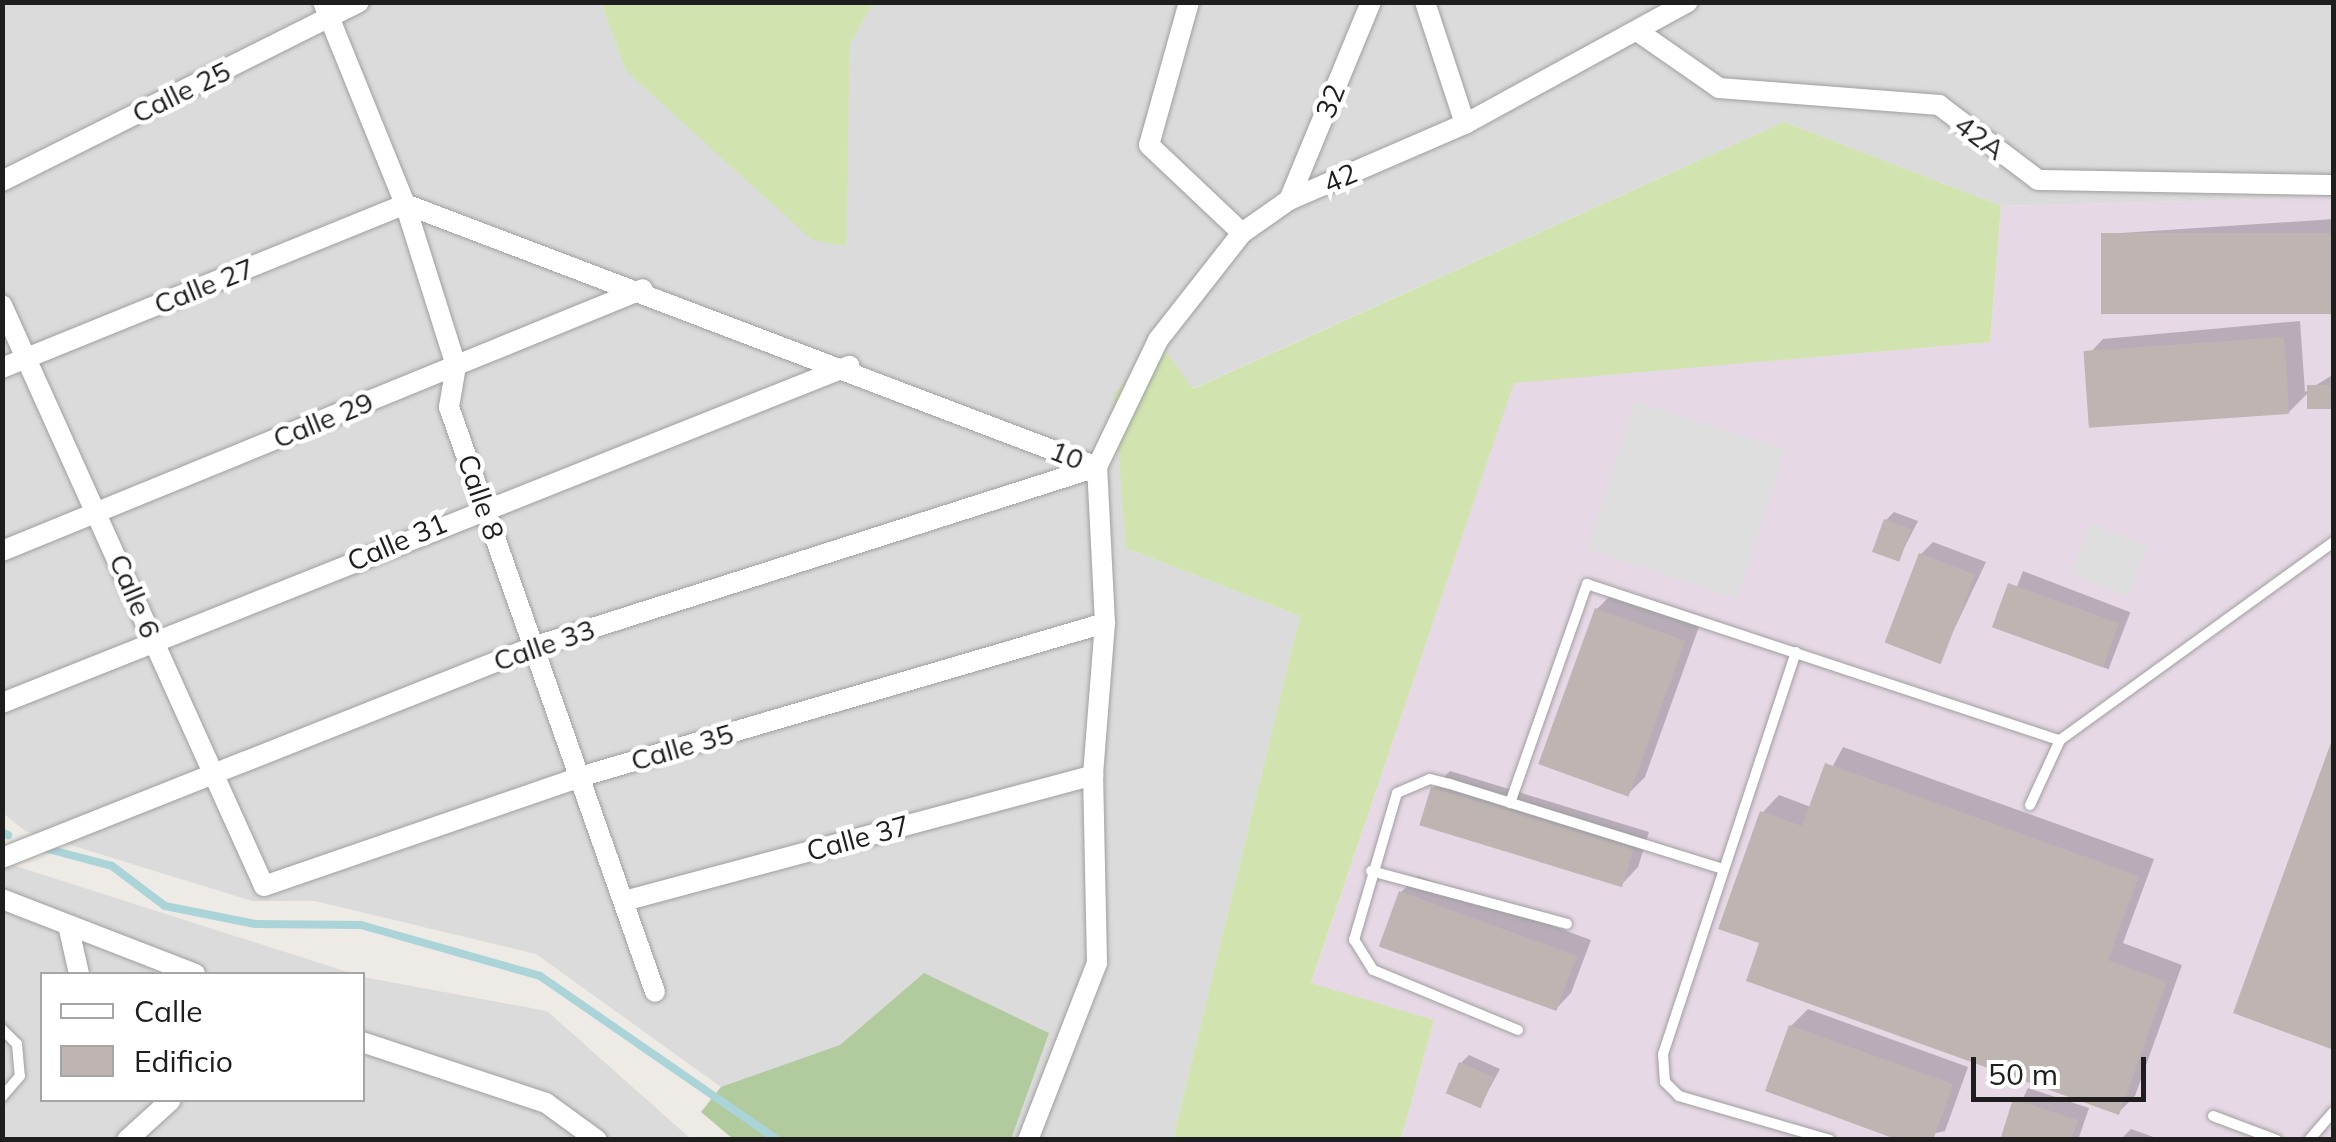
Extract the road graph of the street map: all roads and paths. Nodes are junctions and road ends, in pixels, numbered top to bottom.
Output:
1 (359, 2) edge
2 (1189, 2) edge
3 (1371, 2) edge
4 (1425, 2) edge
5 (1688, 2) edge
6 (326, 10) edge
7 (1640, 34) junction
8 (1465, 124) junction
9 (2, 181) edge
10 (2334, 185) edge
11 (1290, 200) junction
12 (405, 204) junction
13 (1242, 233) junction
14 (644, 290) junction
15 (2, 305) edge
16 (27, 358) junction
17 (456, 366) junction
18 (850, 366) junction
19 (2, 368) edge
20 (1097, 467) junction
21 (484, 506) junction
22 (98, 511) junction
23 (2334, 542) edge
24 (2, 551) edge
25 (1105, 623) junction
26 (155, 643) junction
27 (533, 647) junction
28 (1796, 652) junction
29 (2, 703) edge
30 (2060, 740) junction
31 (205, 771) junction
32 (1093, 775) junction
33 (583, 776) junction
34 (1510, 802) junction
35 (2030, 805) dead end
36 (2, 858) edge
37 (1723, 869) junction
38 (1372, 870) junction
39 (264, 886) joint
40 (2, 899) edge
41 (624, 901) junction
42 (68, 924) junction
43 (1567, 924) dead end
44 (80, 972) edge
45 (189, 972) edge
46 (656, 992) dead end
47 (2, 1029) edge
48 (1518, 1030) dead end
49 (365, 1043) edge
50 (2, 1096) edge
51 (169, 1102) edge
52 (2334, 1111) edge
53 (2212, 1116) dead end
54 (1028, 1134) edge
55 (127, 1140) edge
56 (597, 1140) edge
57 (1830, 1140) edge
58 (2276, 1140) edge
59 (2310, 1140) edge

1 - 6 street, Calle 25
2 - 13 street
3 - 11 street, 32
4 - 8 street
5 - 7 street, 42
6 - 9 street, Calle 25
6 - 12 street, Calle 8
7 - 8 street, 42
7 - 10 street, 42A
8 - 11 street, 42
11 - 13 street, 42
12 - 14 street, 10
12 - 16 street, Calle 27
12 - 17 street, Calle 8
13 - 20 street, 42
14 - 17 street, Calle 29
14 - 18 street, 10
15 - 16 street, Calle 6
16 - 19 street, Calle 27
16 - 22 street, Calle 6
17 - 21 street, Calle 8
17 - 22 street, Calle 29
18 - 20 street, 10
18 - 21 street, Calle 31
20 - 25 street, 10
20 - 27 street, Calle 33
21 - 26 street, Calle 31
21 - 27 street, Calle 8
22 - 24 street, Calle 29
22 - 26 street, Calle 6
23 - 30 lane
25 - 32 street, 10
25 - 33 street, Calle 35
26 - 29 street, Calle 31
26 - 31 street, Calle 6
27 - 31 street, Calle 33
27 - 33 street, Calle 8
28 - 30 lane
28 - 34 lane
28 - 37 lane
30 - 35 lane
31 - 36 street, Calle 33
31 - 39 street, Calle 6
32 - 41 street, Calle 37
32 - 54 street, 10
33 - 39 street, Calle 35
33 - 41 street, Calle 8
34 - 37 lane
34 - 38 lane
37 - 57 lane
38 - 43 lane
38 - 48 lane
40 - 42 street
41 - 46 street, Calle 8
42 - 44 street
42 - 45 street
47 - 50 lane
49 - 56 street
51 - 55 street
52 - 59 lane
53 - 58 lane

